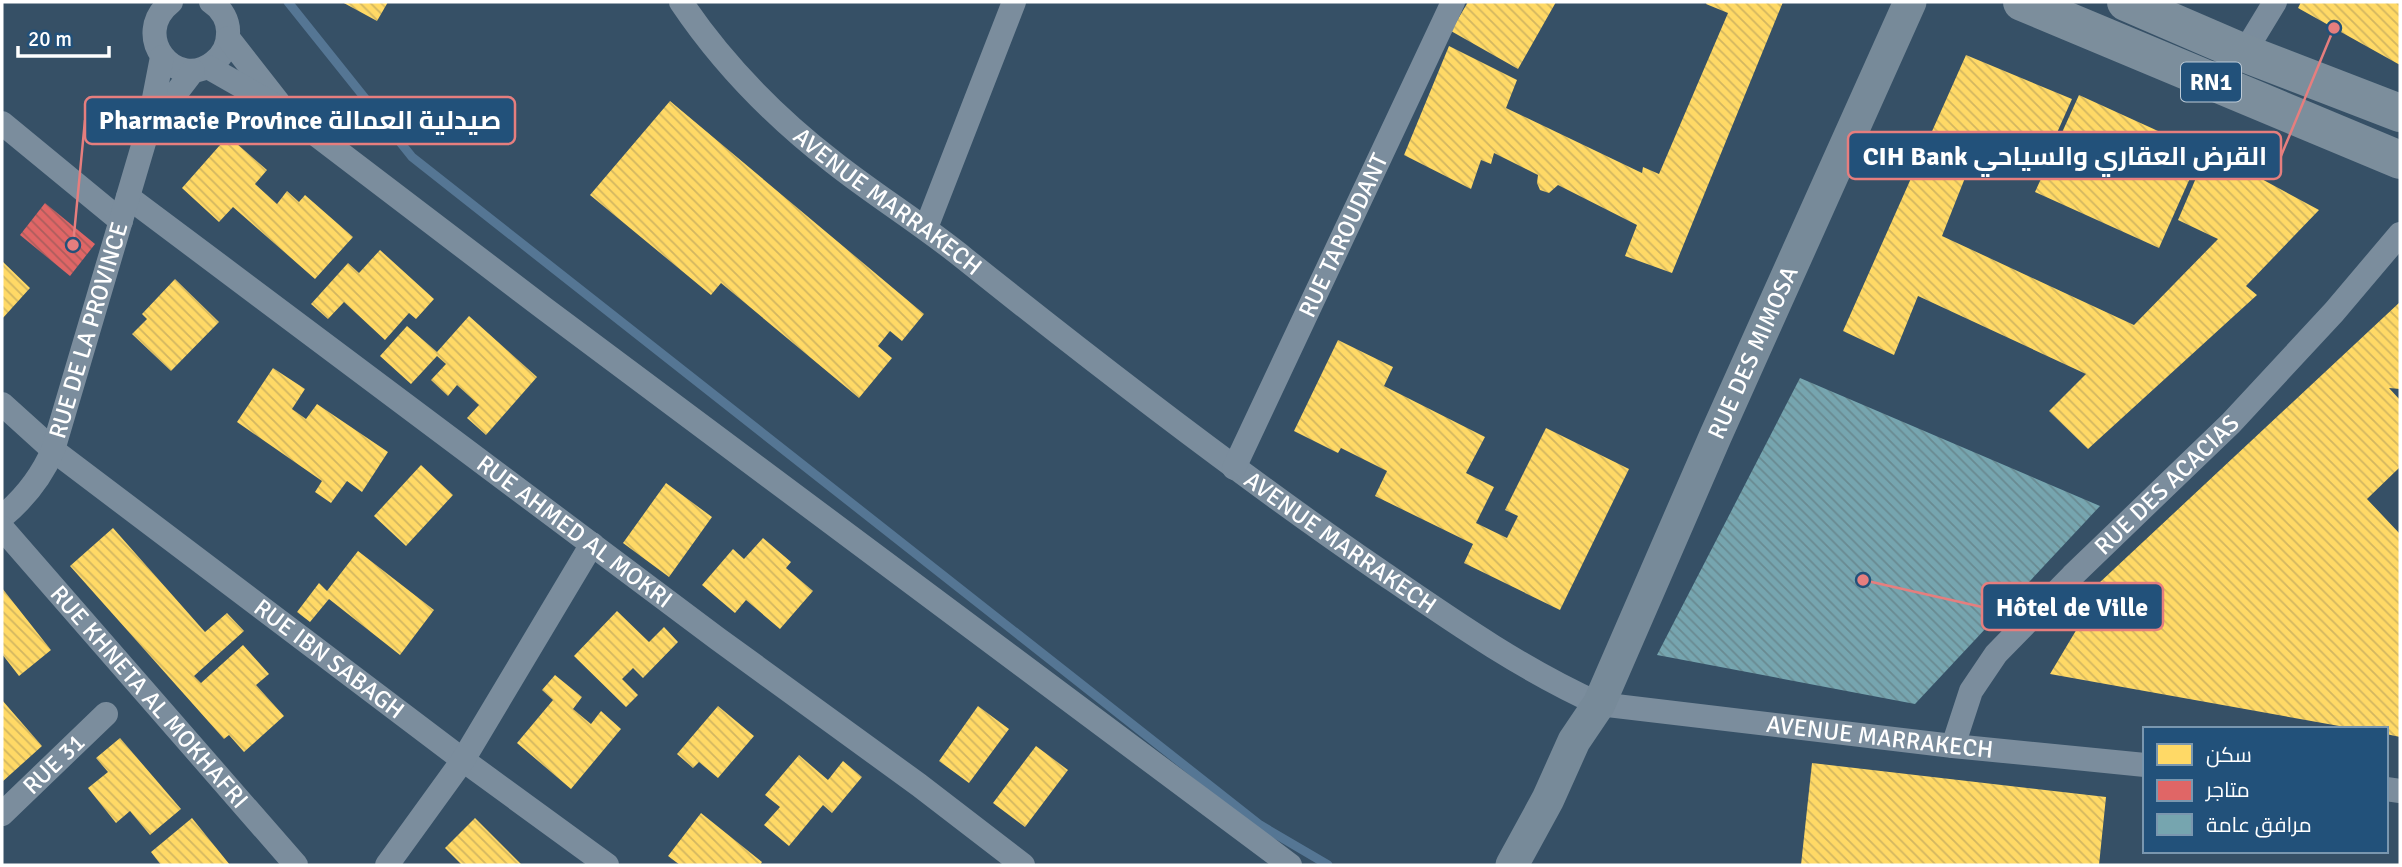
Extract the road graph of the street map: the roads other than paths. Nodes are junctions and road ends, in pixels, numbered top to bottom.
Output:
1 (681, 2) edge
2 (1014, 2) edge
3 (1453, 2) edge
4 (1910, 2) edge
5 (2022, 2) edge
6 (2126, 2) edge
7 (2275, 2) edge
8 (219, 5) edge
9 (159, 7) edge
10 (228, 38) junction
11 (2244, 53) junction
12 (162, 57) junction
13 (200, 69) junction
14 (285, 111) junction
15 (2398, 112) edge
16 (2, 123) edge
17 (148, 129) junction
18 (2400, 160) edge
19 (128, 197) junction
20 (121, 221) junction
21 (926, 228) junction
22 (2400, 234) edge
23 (2, 404) edge
24 (53, 450) junction
25 (1234, 468) junction
26 (2, 517) edge
27 (2, 528) edge
28 (592, 544) junction
29 (1599, 704) junction
30 (106, 714) dead end
31 (1953, 746) junction
32 (463, 760) junction
33 (2143, 765) edge
34 (2, 814) edge
35 (296, 865) edge
36 (387, 865) edge
37 (607, 865) edge
38 (1023, 865) edge
39 (1290, 865) edge
40 (1512, 865) edge

1 - 21 street, AVENUE MARRAKECH
2 - 21 street
3 - 25 street, RUE TAROUDANT
4 - 29 main road, RUE DES MIMOSA
5 - 18 highway, RN1
6 - 11 highway, RN1
7 - 11 street
8 - 10 street
9 - 12 street
10 - 13 street, RUE DE LA PROVINCE
10 - 14 street
11 - 15 highway, RN1
12 - 13 street
12 - 17 street, RUE DE LA PROVINCE
13 - 14 street
13 - 17 street, RUE DE LA PROVINCE
14 - 39 street
16 - 20 street
17 - 19 street, RUE DE LA PROVINCE
19 - 20 street, RUE DE LA PROVINCE
19 - 28 street, RUE AHMED AL MOKRI
20 - 24 street, RUE DE LA PROVINCE
21 - 25 street, AVENUE MARRAKECH
22 - 31 street, RUE DES ACACIAS
23 - 24 street, RUE IBN SABAGH
24 - 26 street, RUE DE LA PROVINCE
24 - 32 street, RUE IBN SABAGH
25 - 29 street, AVENUE MARRAKECH
27 - 35 street, RUE KHNETA AL MOKHAFRI
28 - 32 street
28 - 38 street, RUE AHMED AL MOKRI
29 - 31 street, AVENUE MARRAKECH
29 - 40 main road, RUE DES MIMOSA
30 - 34 street, RUE 31
31 - 33 street, AVENUE MARRAKECH
32 - 36 street
32 - 37 street, RUE IBN SABAGH

